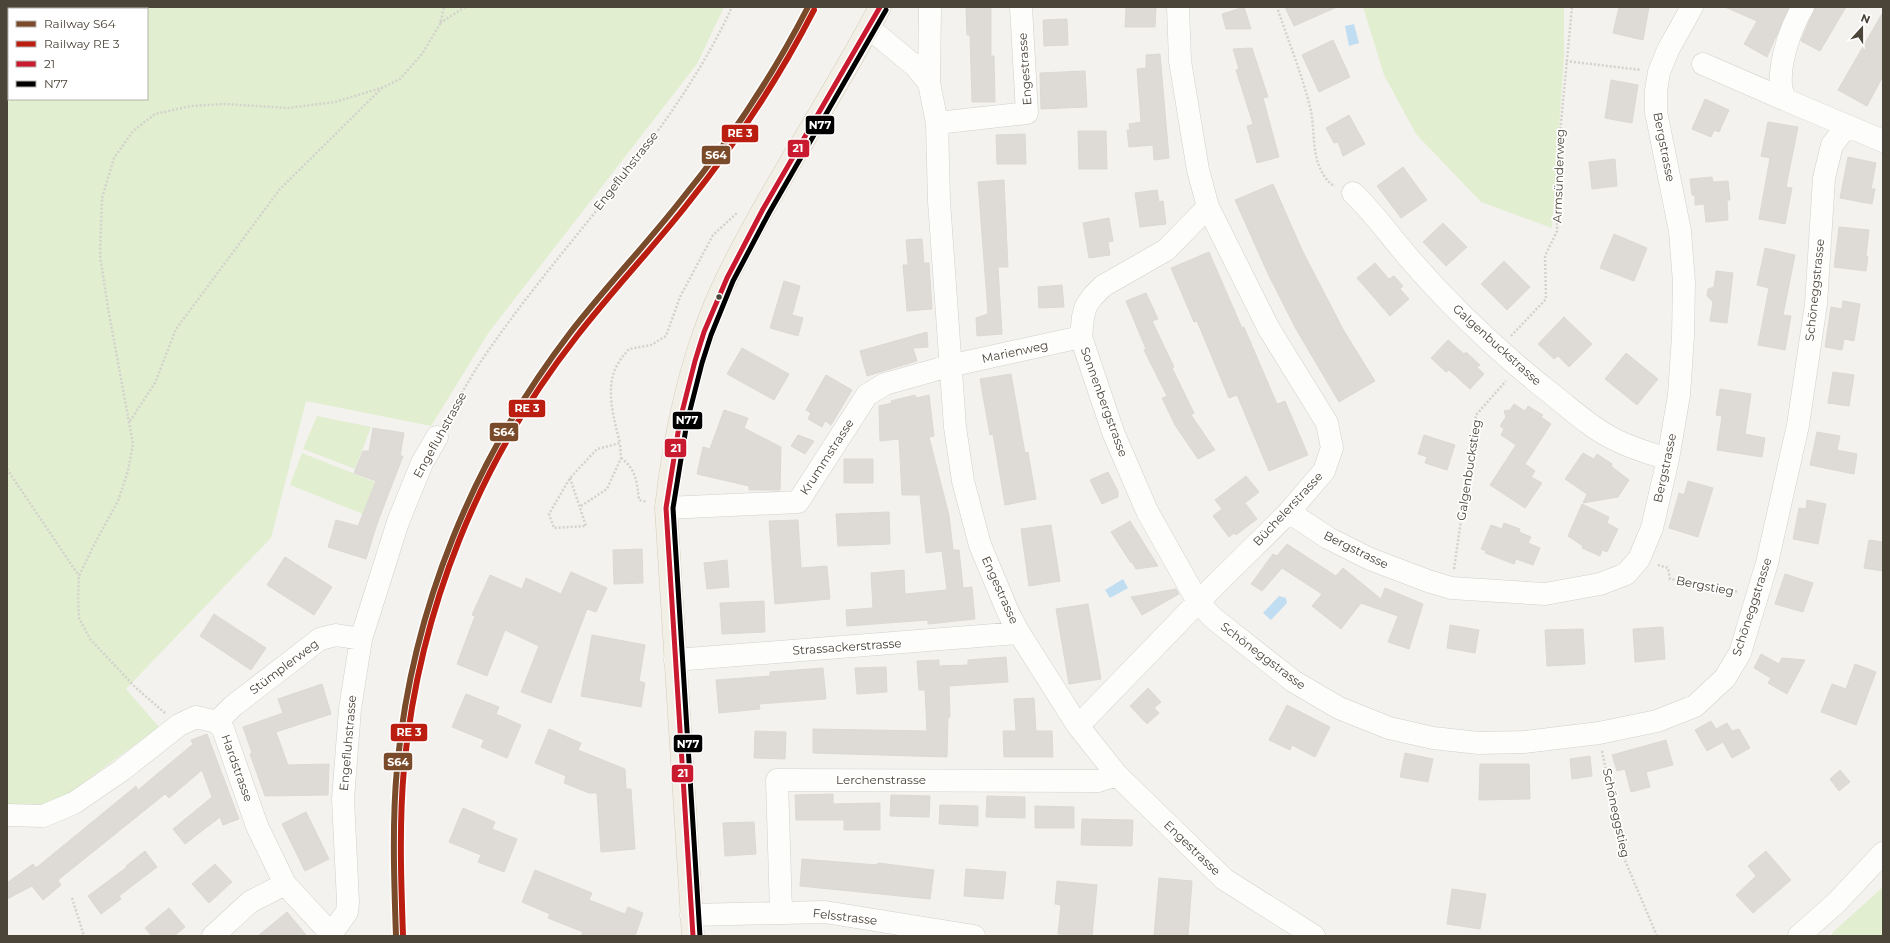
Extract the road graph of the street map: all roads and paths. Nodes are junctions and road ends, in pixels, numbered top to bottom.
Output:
1 (444, 7) edge
2 (465, 7) edge
3 (732, 7) edge
4 (880, 7) edge
5 (930, 7) edge
6 (1021, 7) edge
7 (1178, 7) edge
8 (1572, 7) edge
9 (1692, 7) edge
10 (1803, 7) edge
11 (1278, 10) dead end
12 (440, 24) junction
13 (869, 28) junction
14 (1566, 61) junction
15 (1703, 64) dead end
16 (1659, 72) junction
17 (929, 84) junction
18 (384, 86) junction
19 (1784, 93) junction
20 (937, 123) junction
21 (1846, 127) junction
22 (1883, 141) edge
23 (1353, 193) joint
24 (1208, 207) junction
25 (757, 219) junction
26 (1081, 337) junction
27 (1498, 350) junction
28 (950, 366) junction
29 (1519, 368) junction
30 (130, 421) junction
31 (437, 438) joint
32 (620, 443) junction
33 (621, 458) junction
34 (1668, 458) junction
35 (7, 469) edge
36 (570, 478) junction
37 (657, 505) junction
38 (581, 506) junction
39 (1289, 512) junction
40 (1639, 559) junction
41 (80, 576) junction
42 (1451, 588) junction
43 (1757, 599) junction
44 (1198, 602) junction
45 (1020, 633) junction
46 (361, 639) junction
47 (675, 660) junction
48 (217, 722) junction
49 (178, 725) junction
50 (1078, 726) junction
51 (1599, 733) junction
52 (1116, 775) junction
53 (7, 815) edge
54 (1883, 853) edge
55 (286, 884) junction
56 (72, 898) dead end
57 (781, 912) junction
58 (691, 914) junction
59 (332, 935) edge
60 (84, 936) edge
61 (213, 936) edge
62 (693, 936) edge
63 (974, 936) edge
64 (1314, 936) edge
65 (1657, 936) edge
66 (1799, 936) edge

1 - 12 path
2 - 12 path
3 - 31 path, Engefluhstrasse
4 - 13 main road
5 - 17 street, Engestrasse
6 - 20 street, Engestrasse
7 - 24 street
8 - 14 path, Armsünderweg
9 - 16 street, Bergstrasse
10 - 19 street
11 - 23 path
12 - 18 path
13 - 17 street, Engestrasse
13 - 25 main road
14 - 16 path
14 - 27 path, Armsünderweg
15 - 19 street
16 - 34 street, Bergstrasse
17 - 20 street, Engestrasse
18 - 30 path
18 - 30 path
19 - 21 street
20 - 28 street, Engestrasse
21 - 22 street
21 - 43 street, Schöneggstrasse
23 - 27 street, Galgenbuckstrasse
24 - 26 street, Sonnenbergstrasse
24 - 39 street, Büchelerstrasse
25 - 32 path
25 - 37 main road
26 - 28 street, Marienweg
26 - 44 street, Sonnenbergstrasse
27 - 29 street, Galgenbuckstrasse
28 - 37 street, Krummstrasse
28 - 45 street, Engestrasse
29 - 34 street, Galgenbuckstrasse
29 - 42 path, Galgenbuckstieg
30 - 41 path
31 - 46 street, Engefluhstrasse
32 - 33 path
32 - 36 path
33 - 37 path
33 - 38 path
34 - 40 street, Bergstrasse
35 - 41 path
36 - 38 path
36 - 38 path
37 - 47 main road
39 - 42 street, Bergstrasse
39 - 44 street, Büchelerstrasse
40 - 42 street, Bergstrasse
40 - 43 path, Bergstieg
41 - 49 path
43 - 51 street, Schöneggstrasse
44 - 50 street, Büchelerstrasse
44 - 51 street, Schöneggstrasse
45 - 47 street, Strassackerstrasse
45 - 50 street, Engestrasse
46 - 48 street, Stümplerweg
46 - 59 street, Engefluhstrasse
47 - 58 main road
48 - 49 street, Hardstrasse
48 - 55 street, Hardstrasse
49 - 53 street, Hardstrasse
50 - 52 street, Engestrasse
51 - 65 path, Schöneggstieg
52 - 57 street, Lerchenstrasse
52 - 64 street, Engestrasse
54 - 66 street
55 - 59 street, Hardstrasse
55 - 61 street
56 - 60 path
57 - 58 street, Felsstrasse
57 - 63 street, Felsstrasse
58 - 62 main road

